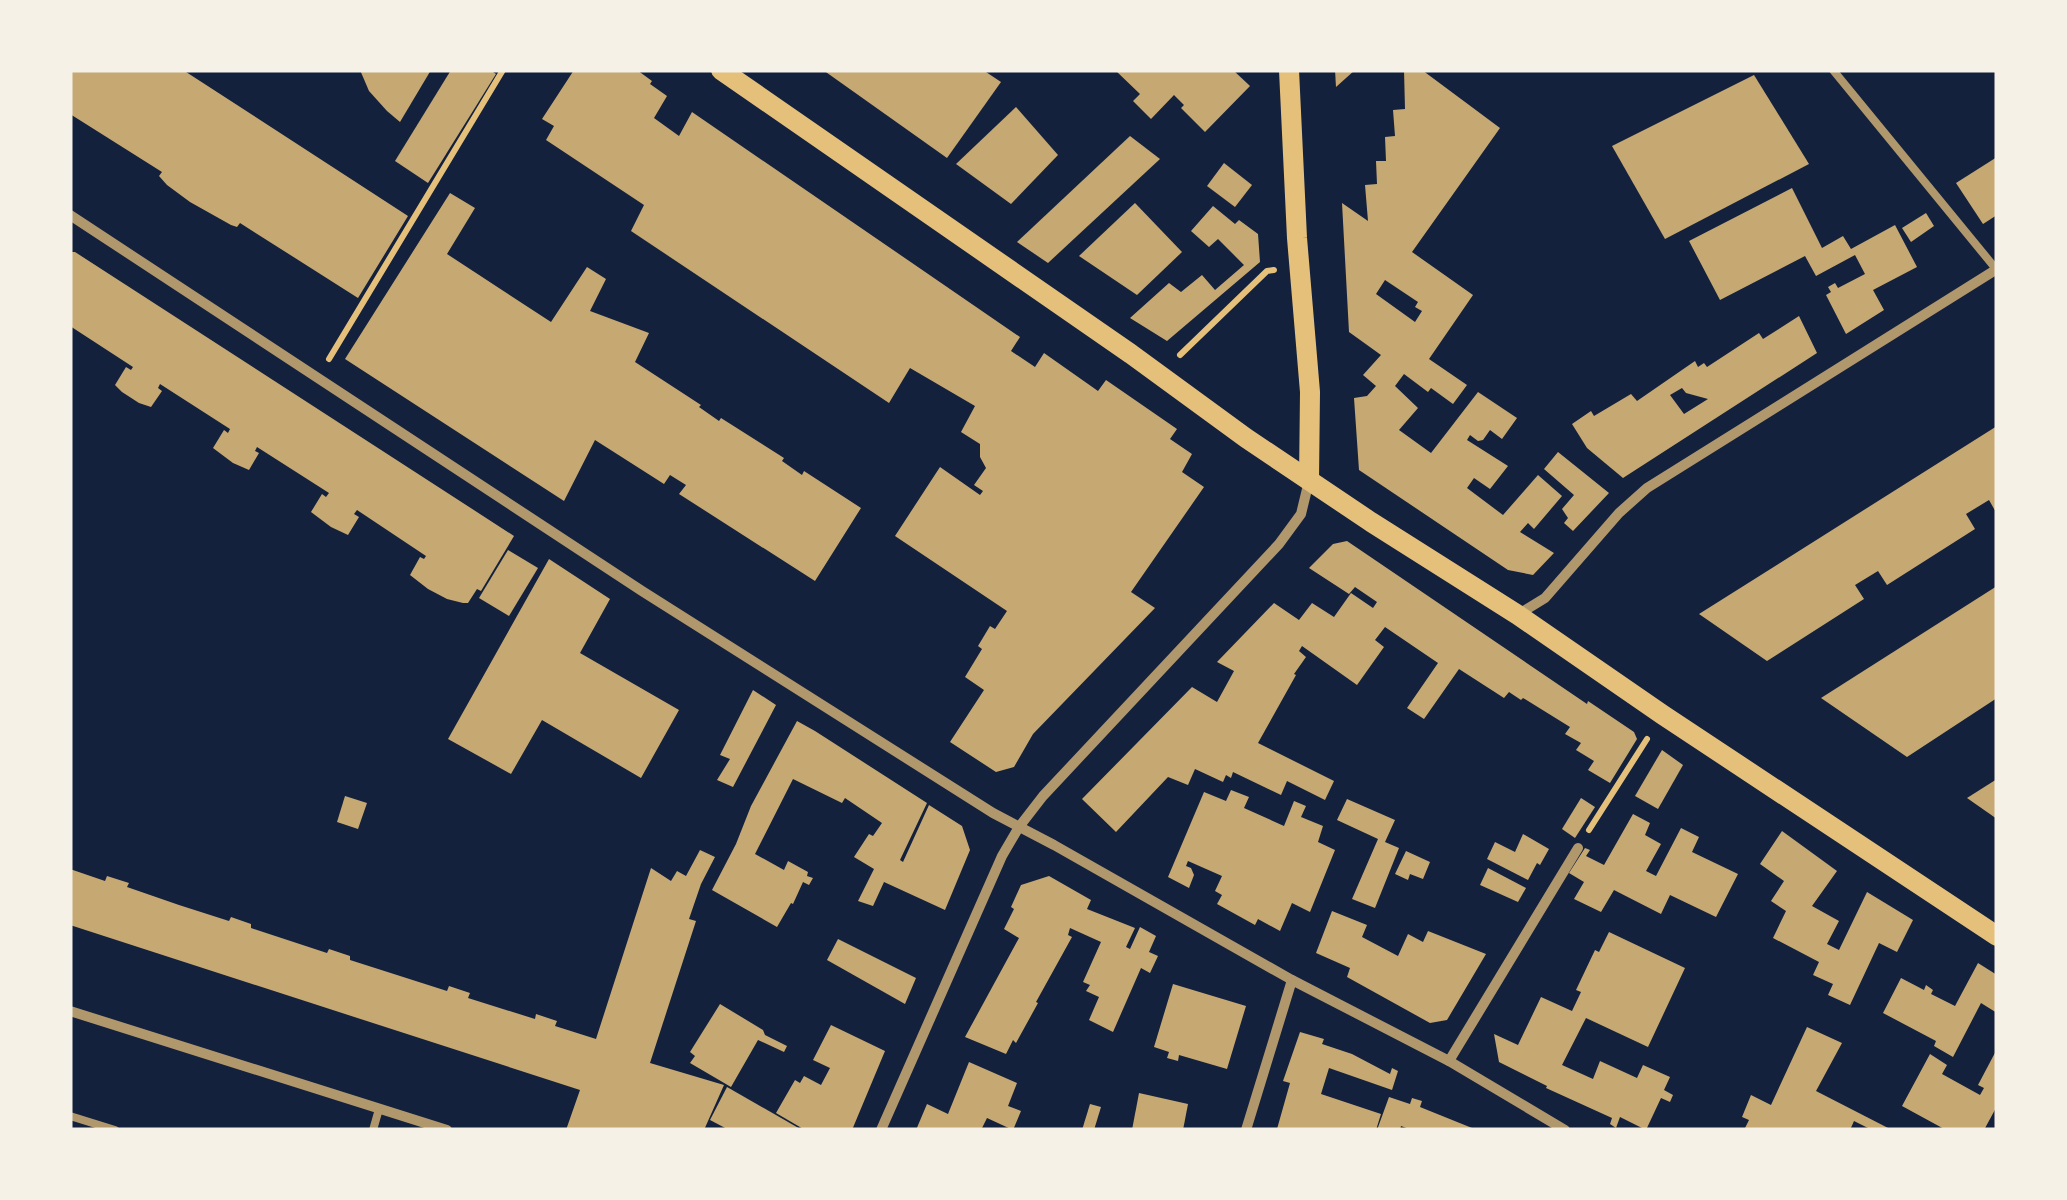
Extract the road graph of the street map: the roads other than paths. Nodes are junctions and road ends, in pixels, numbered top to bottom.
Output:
1 (721, 70) edge
2 (1288, 70) edge
3 (1832, 70) edge
4 (70, 215) edge
5 (1997, 269) edge
6 (1309, 480) junction
7 (1518, 615) junction
8 (1019, 827) junction
9 (1578, 848) road end
10 (1997, 936) edge
11 (1292, 980) junction
12 (70, 1011) edge
13 (1449, 1061) junction
14 (379, 1109) junction
15 (70, 1116) edge
16 (115, 1130) edge
17 (373, 1130) edge
18 (447, 1130) edge
19 (881, 1130) edge
20 (1246, 1130) edge
21 (1565, 1130) edge

1 - 6 main road
2 - 6 main road
3 - 5 lane
4 - 8 street
5 - 7 street
6 - 7 main road
6 - 8 street
7 - 10 main road
8 - 11 street
8 - 19 street
9 - 13 street
11 - 13 street
11 - 20 street
12 - 14 street
13 - 21 street
14 - 17 lane
14 - 18 street
15 - 16 lane

